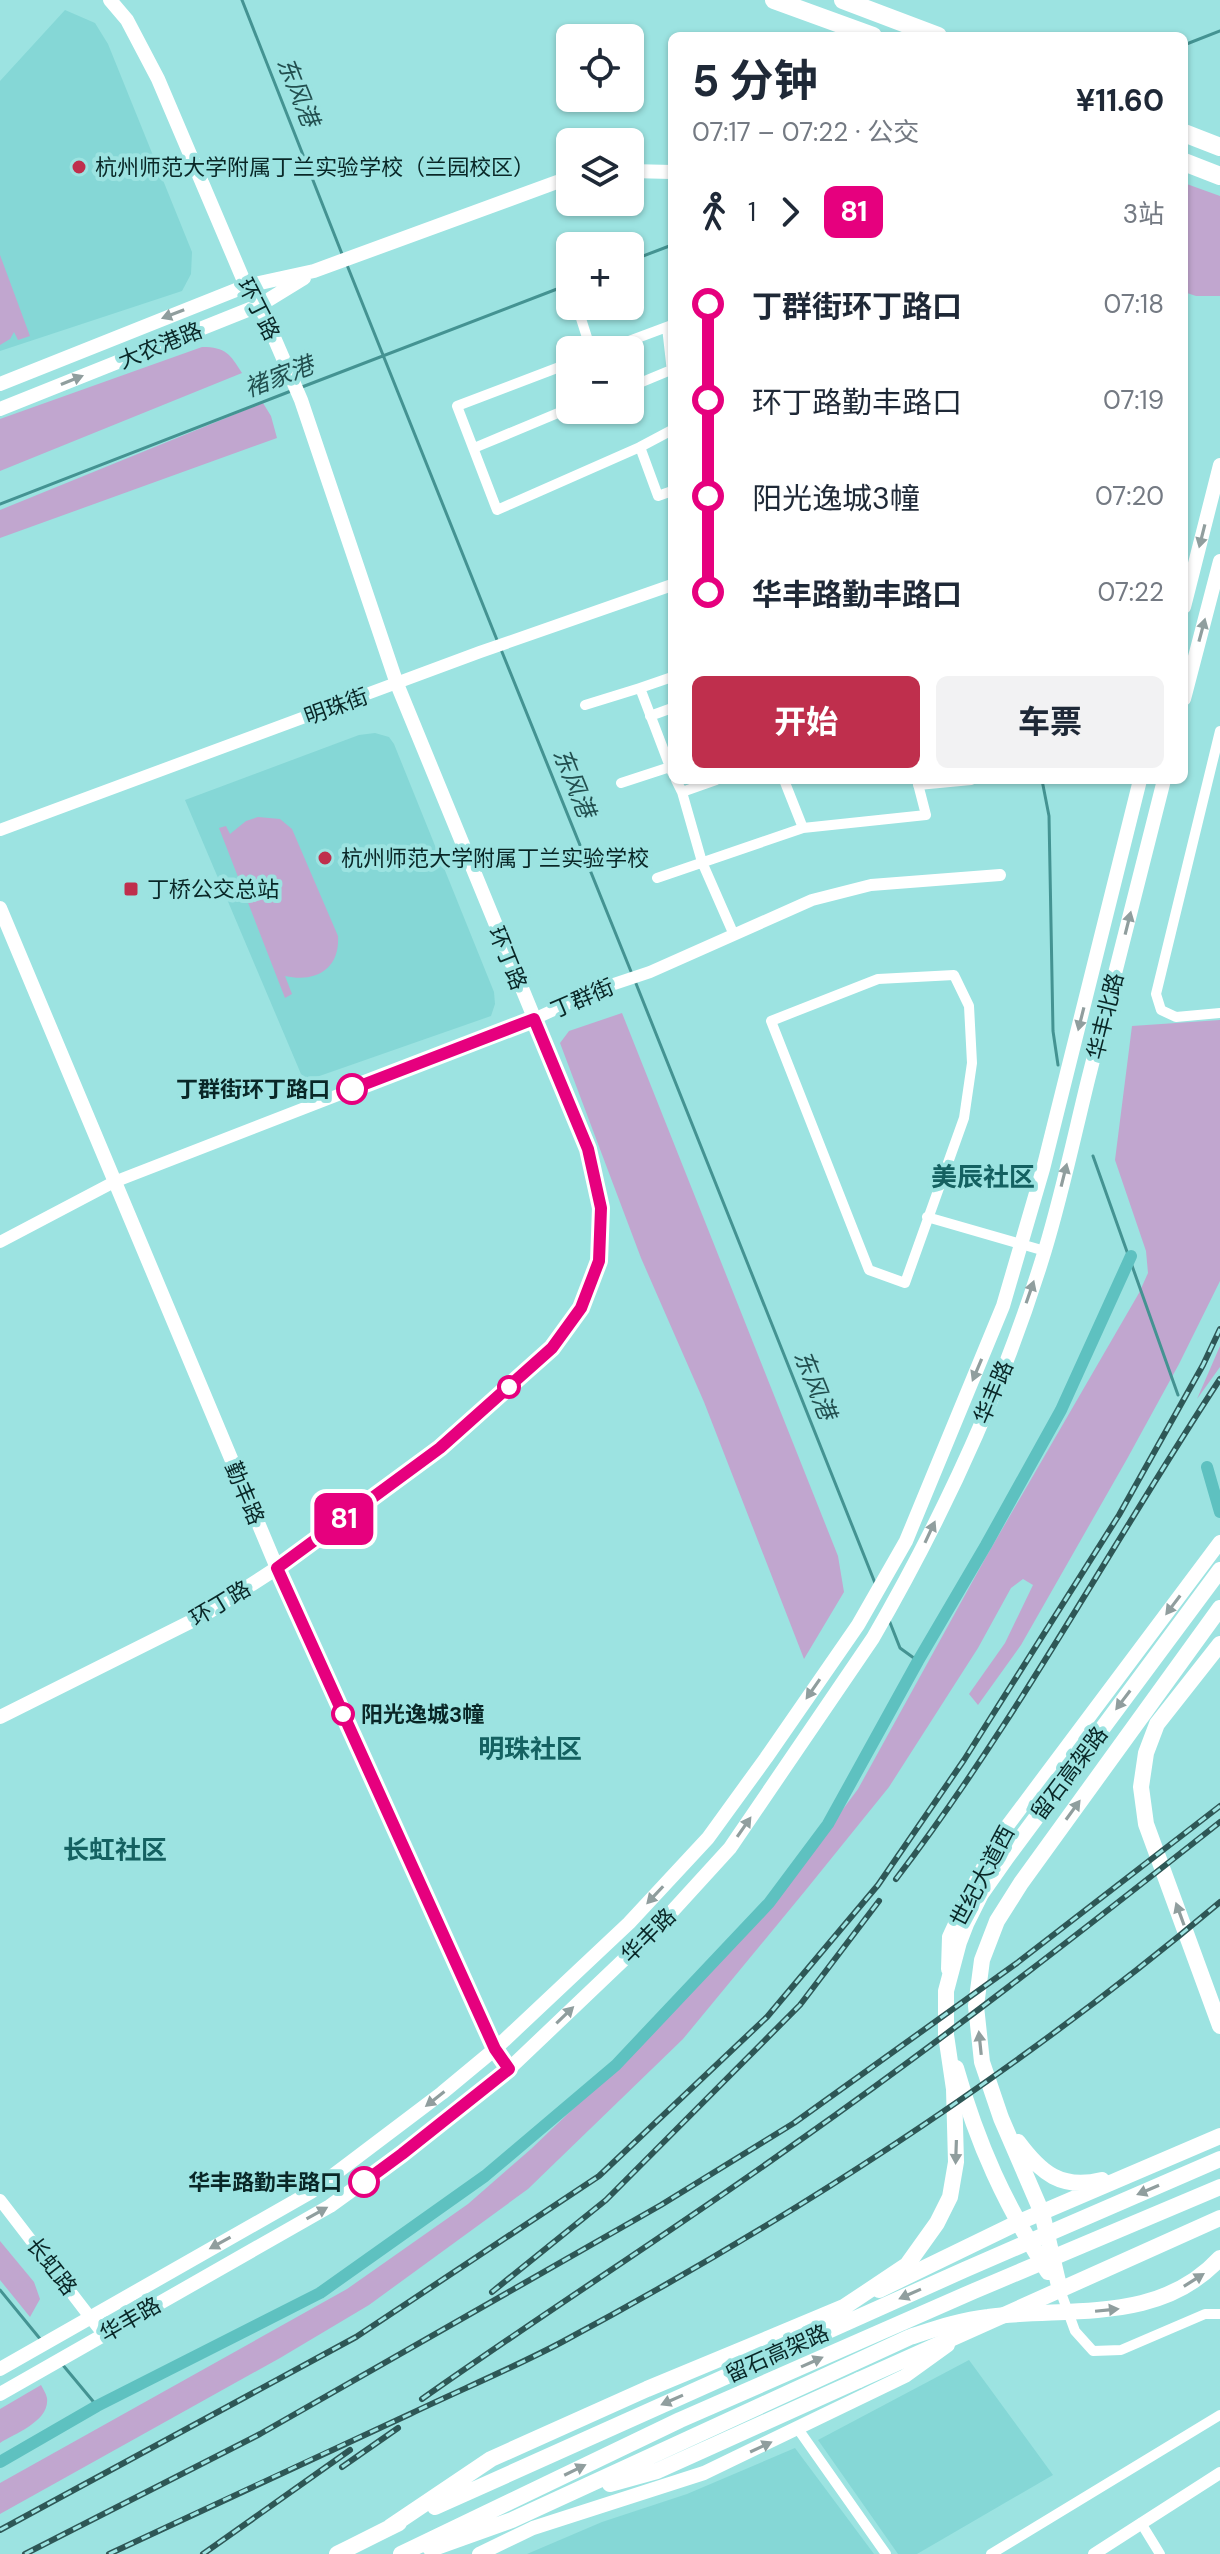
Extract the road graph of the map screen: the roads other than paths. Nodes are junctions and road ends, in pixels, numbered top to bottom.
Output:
1 (110, 0) edge
2 (774, 0) edge
3 (843, 0) edge
4 (862, 32) edge
5 (928, 32) edge
6 (1188, 135) edge
7 (1220, 147) edge
8 (1188, 164) edge
9 (644, 171) edge
10 (668, 172) edge
11 (1220, 176) edge
12 (556, 184) edge
13 (314, 271) junction
14 (246, 286) junction
15 (260, 305) junction
16 (668, 326) edge
17 (642, 336) edge
18 (556, 368) edge
19 (668, 372) edge
20 (644, 382) edge
21 (0, 384) edge
22 (0, 409) edge
23 (556, 414) edge
24 (668, 432) edge
25 (640, 447) junction
26 (474, 448) junction
27 (1220, 465) edge
28 (668, 492) edge
29 (1220, 561) edge
30 (668, 586) edge
31 (1188, 591) edge
32 (668, 678) edge
33 (397, 684) junction
34 (1188, 684) edge
35 (640, 688) junction
36 (585, 705) dead end
37 (668, 709) edge
38 (650, 716) junction
39 (1220, 731) edge
40 (668, 761) edge
41 (668, 770) edge
42 (621, 783) dead end
43 (678, 784) edge
44 (705, 784) edge
45 (786, 784) edge
46 (918, 784) edge
47 (1139, 784) edge
48 (1163, 784) edge
49 (682, 792) junction
50 (803, 828) junction
51 (0, 830) edge
52 (702, 862) junction
53 (1000, 875) dead end
54 (657, 878) dead end
55 (0, 908) edge
56 (734, 935) junction
57 (1220, 1013) edge
58 (534, 1019) junction
59 (114, 1182) junction
60 (927, 1217) junction
61 (0, 1242) edge
62 (1021, 1244) junction
63 (1045, 1251) junction
64 (1220, 1542) edge
65 (277, 1568) junction
66 (1220, 1570) edge
67 (1220, 1608) edge
68 (1220, 1644) edge
69 (0, 1717) edge
70 (946, 1991) junction
71 (1220, 2026) edge
72 (946, 2035) junction
73 (495, 2049) junction
74 (509, 2069) junction
75 (1001, 2118) junction
76 (1220, 2136) edge
77 (1220, 2159) edge
78 (1137, 2172) junction
79 (1220, 2187) edge
80 (0, 2200) edge
81 (1042, 2213) junction
82 (1220, 2218) edge
83 (1017, 2223) junction
84 (1220, 2258) edge
85 (1060, 2290) junction
86 (844, 2307) junction
87 (1220, 2314) edge
88 (90, 2316) junction
89 (103, 2334) junction
90 (957, 2337) junction
91 (0, 2369) edge
92 (0, 2394) edge
93 (1220, 2415) edge
94 (798, 2429) junction
95 (1220, 2473) edge
96 (559, 2499) junction
97 (1141, 2523) junction
98 (390, 2527) junction
99 (337, 2554) edge
100 (401, 2554) edge
101 (418, 2554) edge
102 (479, 2554) edge
103 (886, 2554) edge
104 (991, 2554) edge
105 (1094, 2554) edge
106 (1160, 2554) edge

1 - 14 main road, 环丁路
2 - 4 highway
3 - 5 highway
6 - 7 highway
8 - 11 highway
9 - 10 main road
12 - 13 main road, 大农港路
13 - 14 main road, 大农港路
13 - 15 main road, 大农港路
14 - 15 main road, 环丁路
14 -> 21 main road, 大农港路
22 -> 15 main road, 大农港路
15 - 33 main road, 环丁路
16 - 17 street
18 - 26 street
19 - 20 street
23 - 26 street
24 - 25 street
25 - 26 street
25 - 28 street
27 -> 31 main road
34 -> 29 main road
30 - 33 street, 明珠街
32 - 35 street
33 - 51 street, 明珠街
33 - 58 main road, 环丁路
35 - 36 street
35 - 38 street
37 - 38 street
38 - 40 street
39 - 57 street
41 - 42 street
43 - 49 street
44 - 49 street
45 - 50 street
46 - 50 street
47 -> 62 main road, 华丰北路
63 -> 48 main road, 华丰北路
49 - 52 street
50 - 52 street
52 - 54 street
52 - 56 street
53 - 56 street, 丁群街
55 - 59 main road, 勤丰路
56 - 58 street, 丁群街
58 - 59 street, 丁群街
58 - 65 main road, 环丁路
59 - 61 street, 丁群街
59 - 65 main road, 勤丰路
60 - 60 street
60 - 62 street
62 - 63 street
62 -> 73 main road, 华丰路
74 -> 63 main road, 华丰路
64 -> 70 main road, 世纪大道西
65 - 69 main road, 环丁路
65 - 73 main road, 勤丰路
66 -> 70 main road, 留石高架路
75 -> 67 main road
71 -> 68 main road
70 - 72 main road, 留石高架路
72 - 83 main road
72 -> 86 main road
73 - 74 main road, 勤丰路
73 -> 88 main road, 华丰路
89 -> 74 main road, 华丰路
75 - 78 main road
75 - 81 main road
76 - 78 main road
77 -> 98 main road, 留石高架路
78 - 81 main road
100 -> 79 main road, 留石高架路
80 - 88 street, 长虹路
81 - 83 main road
81 - 85 main road
82 - 85 main road
83 - 85 main road
83 - 86 main road
96 -> 84 main road
85 - 87 street
85 - 90 main road
86 - 98 main road
88 - 89 street, 长虹路
88 - 91 main road, 华丰路
89 - 92 main road, 华丰路
90 - 94 main road
90 - 96 main road
93 - 104 street
102 -> 94 main road
94 - 103 street
95 - 97 street
96 - 101 main road
97 - 105 street
97 - 106 street
98 - 99 main road, 留石高架路

